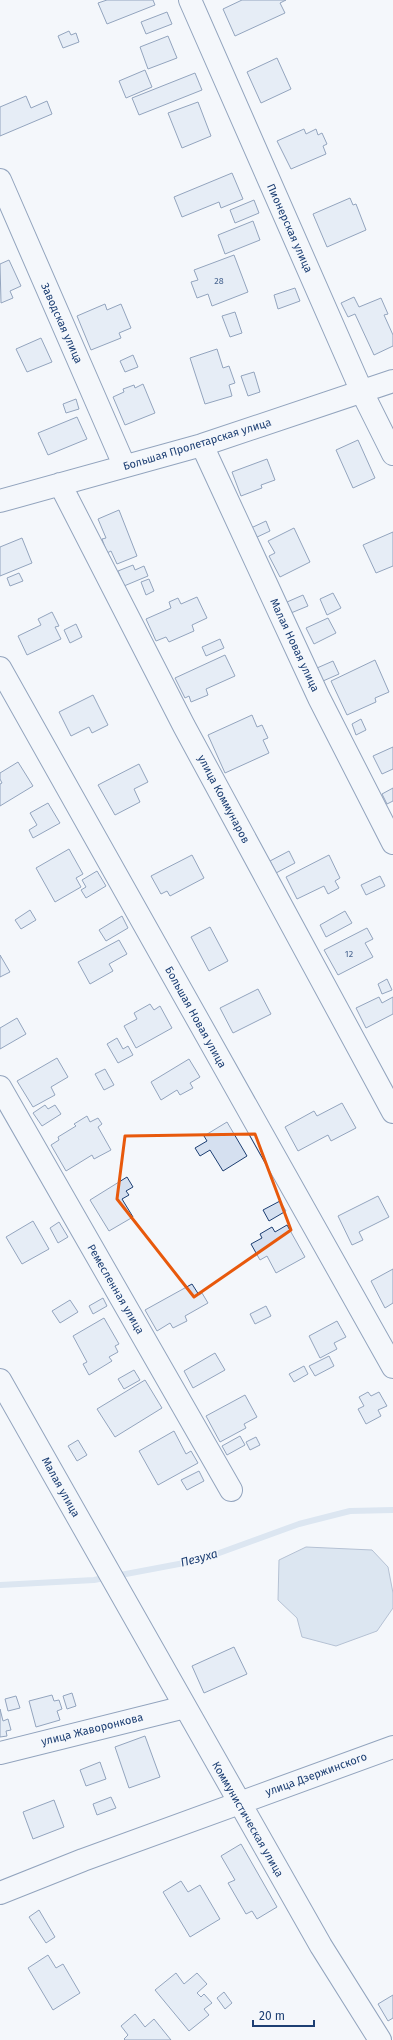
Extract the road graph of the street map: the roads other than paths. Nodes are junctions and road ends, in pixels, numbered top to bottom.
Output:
1 (190, 0) edge
2 (0, 180) edge
3 (393, 381) edge
4 (362, 392) junction
5 (202, 445) junction
6 (393, 454) edge
7 (124, 465) junction
8 (60, 484) junction
9 (0, 501) edge
10 (0, 668) edge
11 (393, 844) edge
12 (0, 1087) edge
13 (393, 1112) edge
14 (393, 1367) edge
15 (0, 1380) edge
16 (231, 1490) dead end
17 (123, 1594) joint
18 (185, 1707) junction
19 (393, 1747) edge
20 (0, 1753) edge
21 (239, 1802) junction
22 (0, 1893) edge
23 (380, 2040) edge

1 - 4 street, Пионерская улица
2 - 7 street, Заводская улица
3 - 4 street, Большая Пролетарская улица
4 - 5 street, Большая Пролетарская улица
4 - 6 street, Пионерская улица
5 - 7 street, Большая Пролетарская улица
5 - 11 street, Малая Новая улица
7 - 8 street, Большая Пролетарская улица
8 - 9 street, Большая Пролетарская улица
8 - 13 street, улица Коммунаров
10 - 14 street, Большая Новая улица
12 - 16 street, Ремесленная улица
15 - 17 street, Малая улица
17 - 18 street, Коммунистическая улица
18 - 20 street, улица Жаворонкова
18 - 21 street, Коммунистическая улица
19 - 21 street, улица Дзержинского
21 - 22 street, улица Дзержинского
21 - 23 street, Коммунистическая улица

